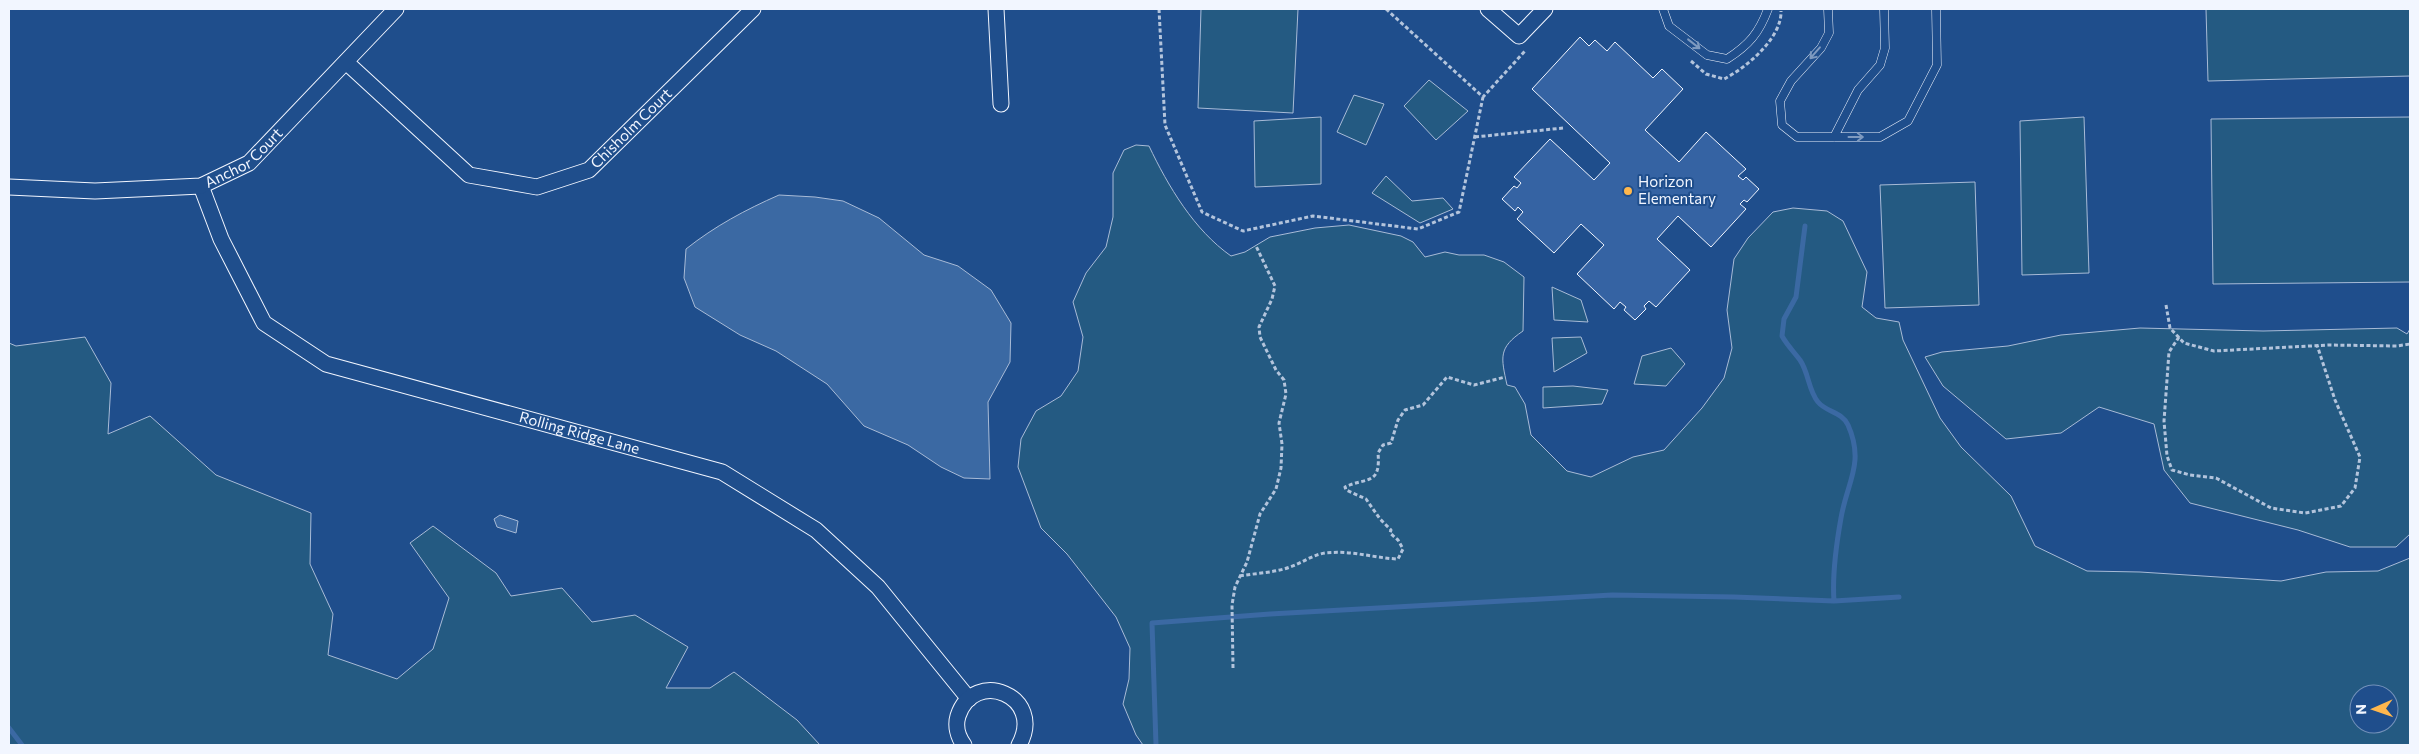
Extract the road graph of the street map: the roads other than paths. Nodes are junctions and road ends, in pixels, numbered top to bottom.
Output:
1 (396, 9) edge
2 (753, 9) edge
3 (996, 9) edge
4 (1488, 9) edge
5 (1545, 9) edge
6 (1663, 9) edge
7 (1768, 9) edge
8 (1828, 9) edge
9 (1884, 9) edge
10 (1936, 9) edge
11 (346, 62) junction
12 (1001, 104) dead end
13 (1834, 137) junction
14 (201, 186) junction
15 (9, 187) edge
16 (969, 698) junction
17 (964, 745) edge
18 (1019, 745) edge

1 - 11 street, Anchor Court
2 - 11 street, Chisholm Court
3 - 12 street
4 - 5 street
6 -> 7 lane
8 -> 13 lane
9 - 13 lane
13 -> 10 lane
11 - 14 street, Anchor Court
14 - 15 street, Anchor Court
14 - 16 street, Rolling Ridge Lane
16 - 17 street
16 - 18 street

